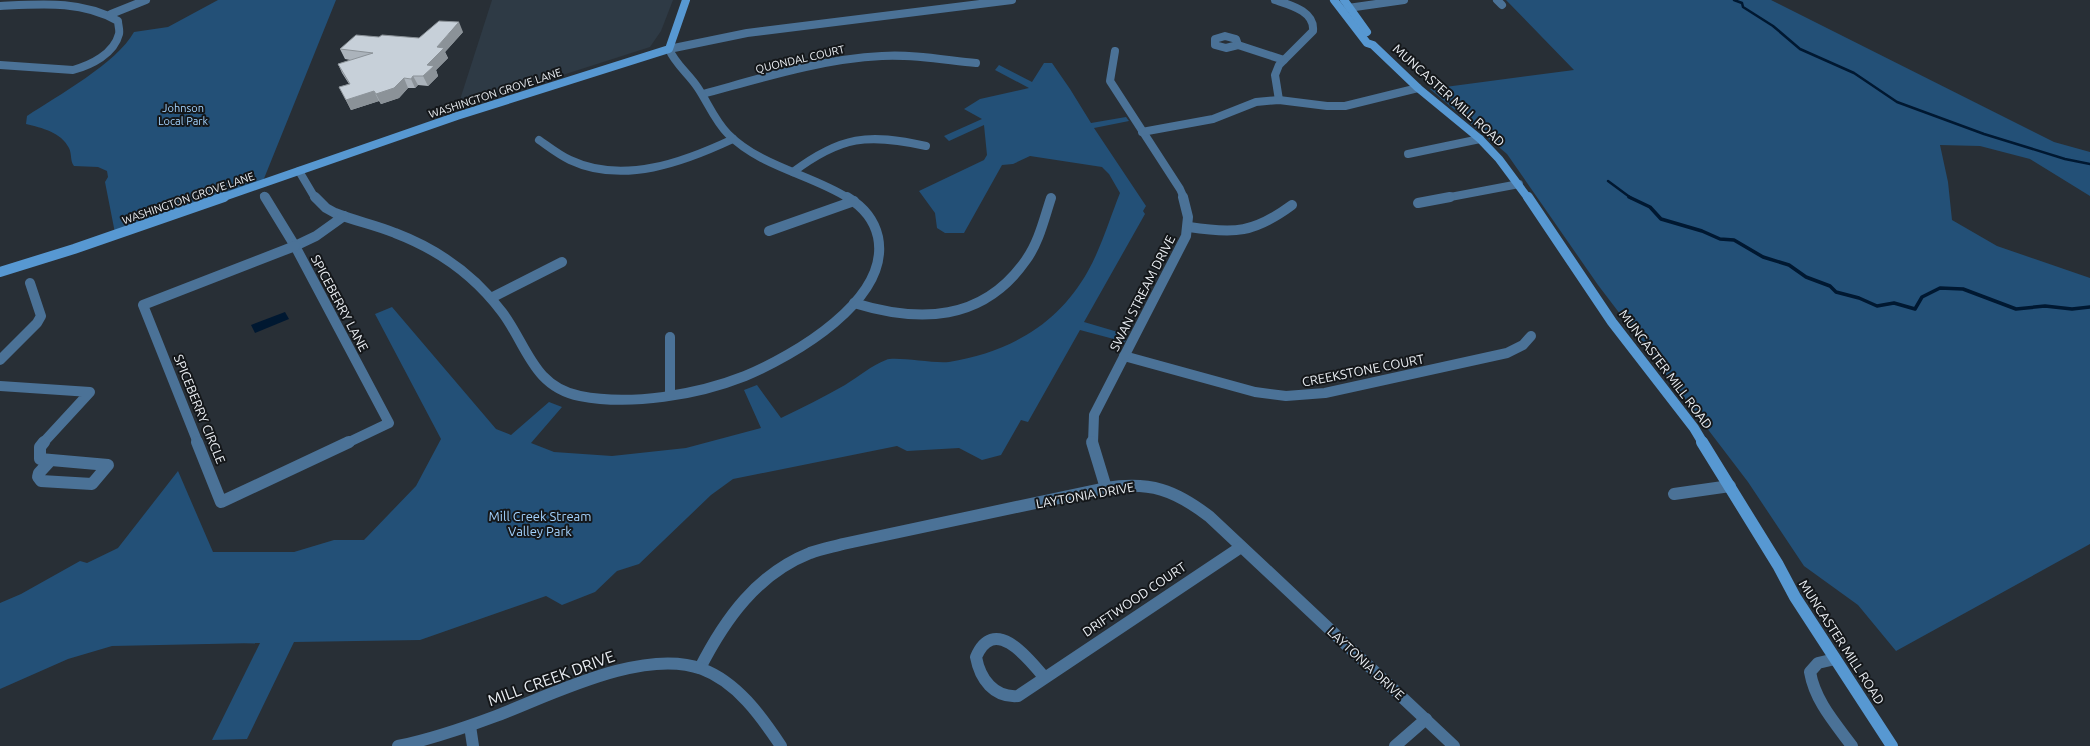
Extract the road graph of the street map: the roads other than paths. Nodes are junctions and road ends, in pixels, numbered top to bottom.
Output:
1 (146, 0) edge
2 (686, 0) edge
3 (1012, 0) edge
4 (1275, 0) edge
5 (1334, 0) edge
6 (1344, 0) edge
7 (1404, 0) edge
8 (0, 6) edge
9 (1348, 8) junction
10 (111, 14) junction
11 (1373, 44) junction
12 (1238, 45) dead end
13 (669, 49) junction
14 (1114, 51) dead end
15 (1284, 60) junction
16 (976, 63) dead end
17 (0, 65) edge
18 (1418, 88) junction
19 (703, 94) junction
20 (1279, 100) junction
21 (1142, 132) junction
22 (733, 139) junction
23 (1480, 139) junction
24 (540, 140) dead end
25 (926, 146) dead end
26 (1408, 154) dead end
27 (299, 171) junction
28 (793, 172) junction
29 (1519, 184) junction
30 (264, 196) dead end
31 (1051, 198) dead end
32 (854, 201) junction
33 (1418, 202) dead end
34 (1292, 205) dead end
35 (344, 216) junction
36 (1189, 227) junction
37 (769, 231) dead end
38 (295, 246) junction
39 (562, 262) dead end
40 (0, 272) edge
41 (30, 283) dead end
42 (491, 298) junction
43 (854, 303) junction
44 (1532, 336) dead end
45 (670, 337) dead end
46 (1124, 356) junction
47 (0, 360) edge
48 (0, 386) edge
49 (670, 395) junction
50 (389, 423) joint
51 (50, 461) junction
52 (1730, 486) junction
53 (1106, 488) junction
54 (1674, 494) dead end
55 (1241, 546) junction
56 (1835, 659) junction
57 (700, 668) junction
58 (1044, 677) junction
59 (1426, 720) junction
60 (470, 726) junction
61 (398, 746) edge
62 (473, 746) edge
63 (781, 746) edge
64 (1395, 746) edge
65 (1454, 746) edge
66 (1852, 746) edge
67 (1892, 746) edge

1 - 10 street
2 - 13 main road
3 - 13 street, WASHINGTON GROVE LANE
4 - 15 street
5 - 11 main road, MUNCASTER MILL ROAD
6 - 9 main road, MUNCASTER MILL ROAD
7 - 9 street
8 - 10 street
9 - 11 main road, MUNCASTER MILL ROAD
10 - 17 street
11 - 18 main road, MUNCASTER MILL ROAD
12 - 15 street
13 - 19 street
13 - 27 main road, WASHINGTON GROVE LANE
14 - 21 street, SWAN STREAM DRIVE
15 - 20 street
16 - 19 street, QUONDAL COURT
18 - 20 street
18 - 23 main road, MUNCASTER MILL ROAD
19 - 22 street
20 - 21 street
21 - 36 street, SWAN STREAM DRIVE
22 - 24 street
22 - 28 street
23 - 26 street
23 - 29 main road, MUNCASTER MILL ROAD
25 - 28 street
27 - 35 street
27 - 40 main road, WASHINGTON GROVE LANE
28 - 32 street
29 - 33 street
29 - 52 main road, MUNCASTER MILL ROAD
30 - 38 street, SPICEBERRY LANE
31 - 43 street
32 - 37 street
32 - 43 street
34 - 36 street
35 - 38 street
35 - 42 street
36 - 46 street, SWAN STREAM DRIVE
38 - 50 street, SPICEBERRY LANE
38 - 50 street, SPICEBERRY CIRCLE
39 - 42 street
41 - 47 street
42 - 49 street
43 - 49 street
44 - 46 street, CREEKSTONE COURT
45 - 49 street
46 - 53 street, SWAN STREAM DRIVE
48 - 51 street
51 - 51 street
52 - 54 street
52 - 56 main road, MUNCASTER MILL ROAD
53 - 55 street, LAYTONIA DRIVE
53 - 57 street, LAYTONIA DRIVE
55 - 58 street, DRIFTWOOD COURT
55 - 59 street, LAYTONIA DRIVE
56 - 66 street
56 - 67 main road, MUNCASTER MILL ROAD
57 - 60 street, MILL CREEK DRIVE
57 - 63 street, MILL CREEK DRIVE
58 - 58 street, DRIFTWOOD COURT
59 - 64 street
59 - 65 street, LAYTONIA DRIVE
60 - 61 street, MILL CREEK DRIVE
60 - 62 street

